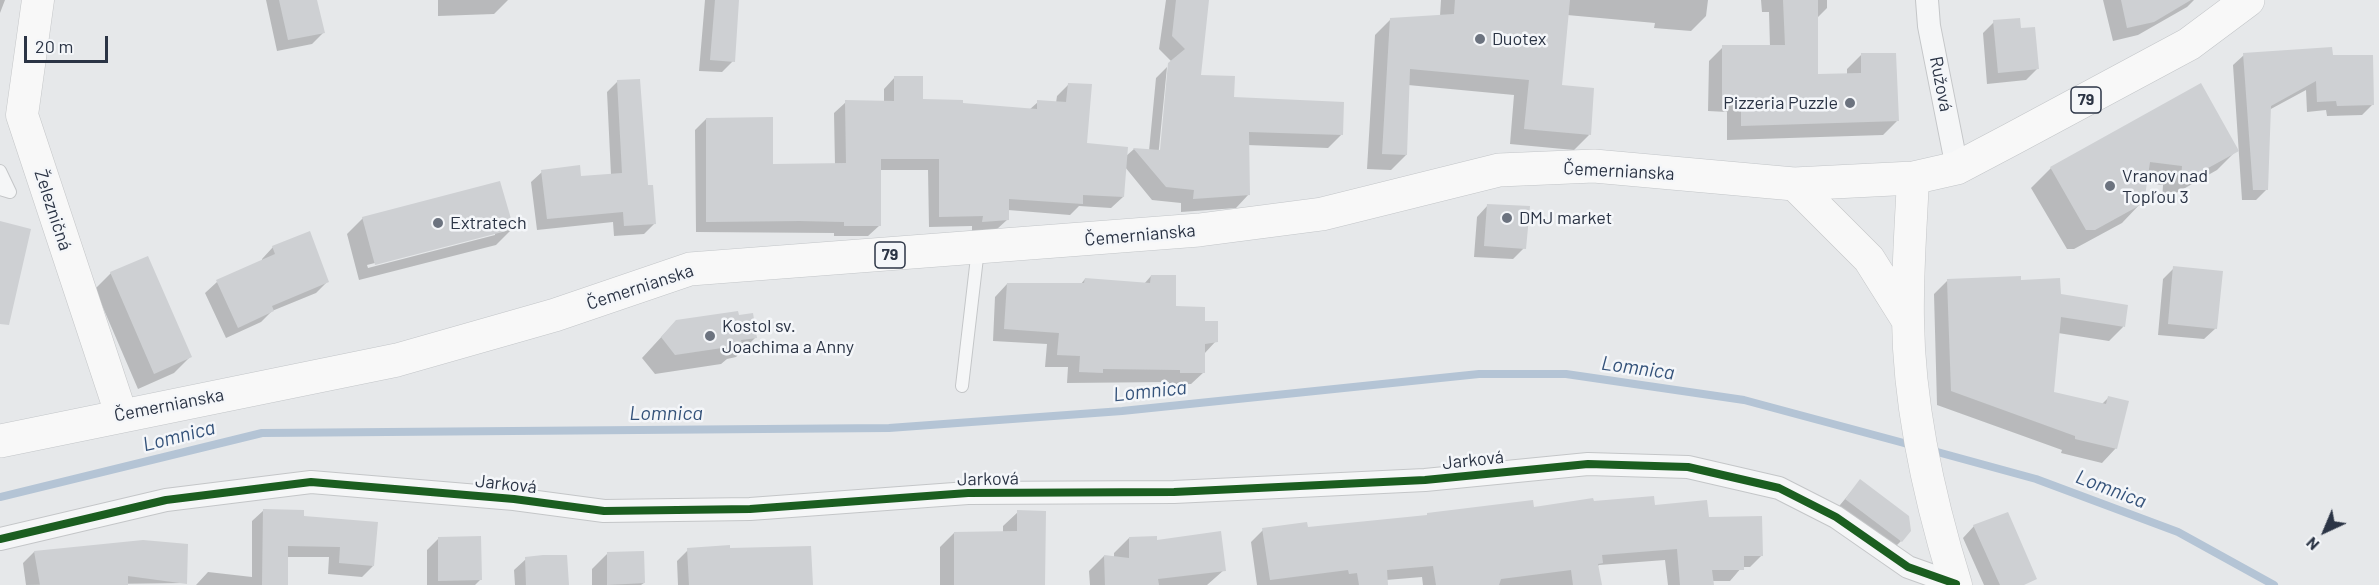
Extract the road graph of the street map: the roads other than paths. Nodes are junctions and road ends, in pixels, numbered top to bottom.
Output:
1 (38, 0) edge
2 (1927, 0) edge
3 (2248, 0) edge
4 (1957, 168) junction
5 (0, 171) edge
6 (1913, 178) junction
7 (1794, 184) junction
8 (0, 189) edge
9 (978, 248) junction
10 (1908, 321) junction
11 (962, 386) dead end
12 (121, 414) junction
13 (0, 441) edge
14 (0, 539) edge
15 (1956, 585) edge

1 - 12 main road, Železničná
2 - 4 street, Ružová
3 - 4 main road, Čemernianska / 79
4 - 6 main road, Čemernianska / 79
5 - 8 lane
6 - 7 main road, Čemernianska / 79
6 - 10 main road
7 - 9 main road, Čemernianska / 79
7 - 10 main road
9 - 11 lane
9 - 12 main road, Čemernianska / 79
10 - 15 main road
12 - 13 main road, Čemernianska / 79
14 - 15 street, Jarková

